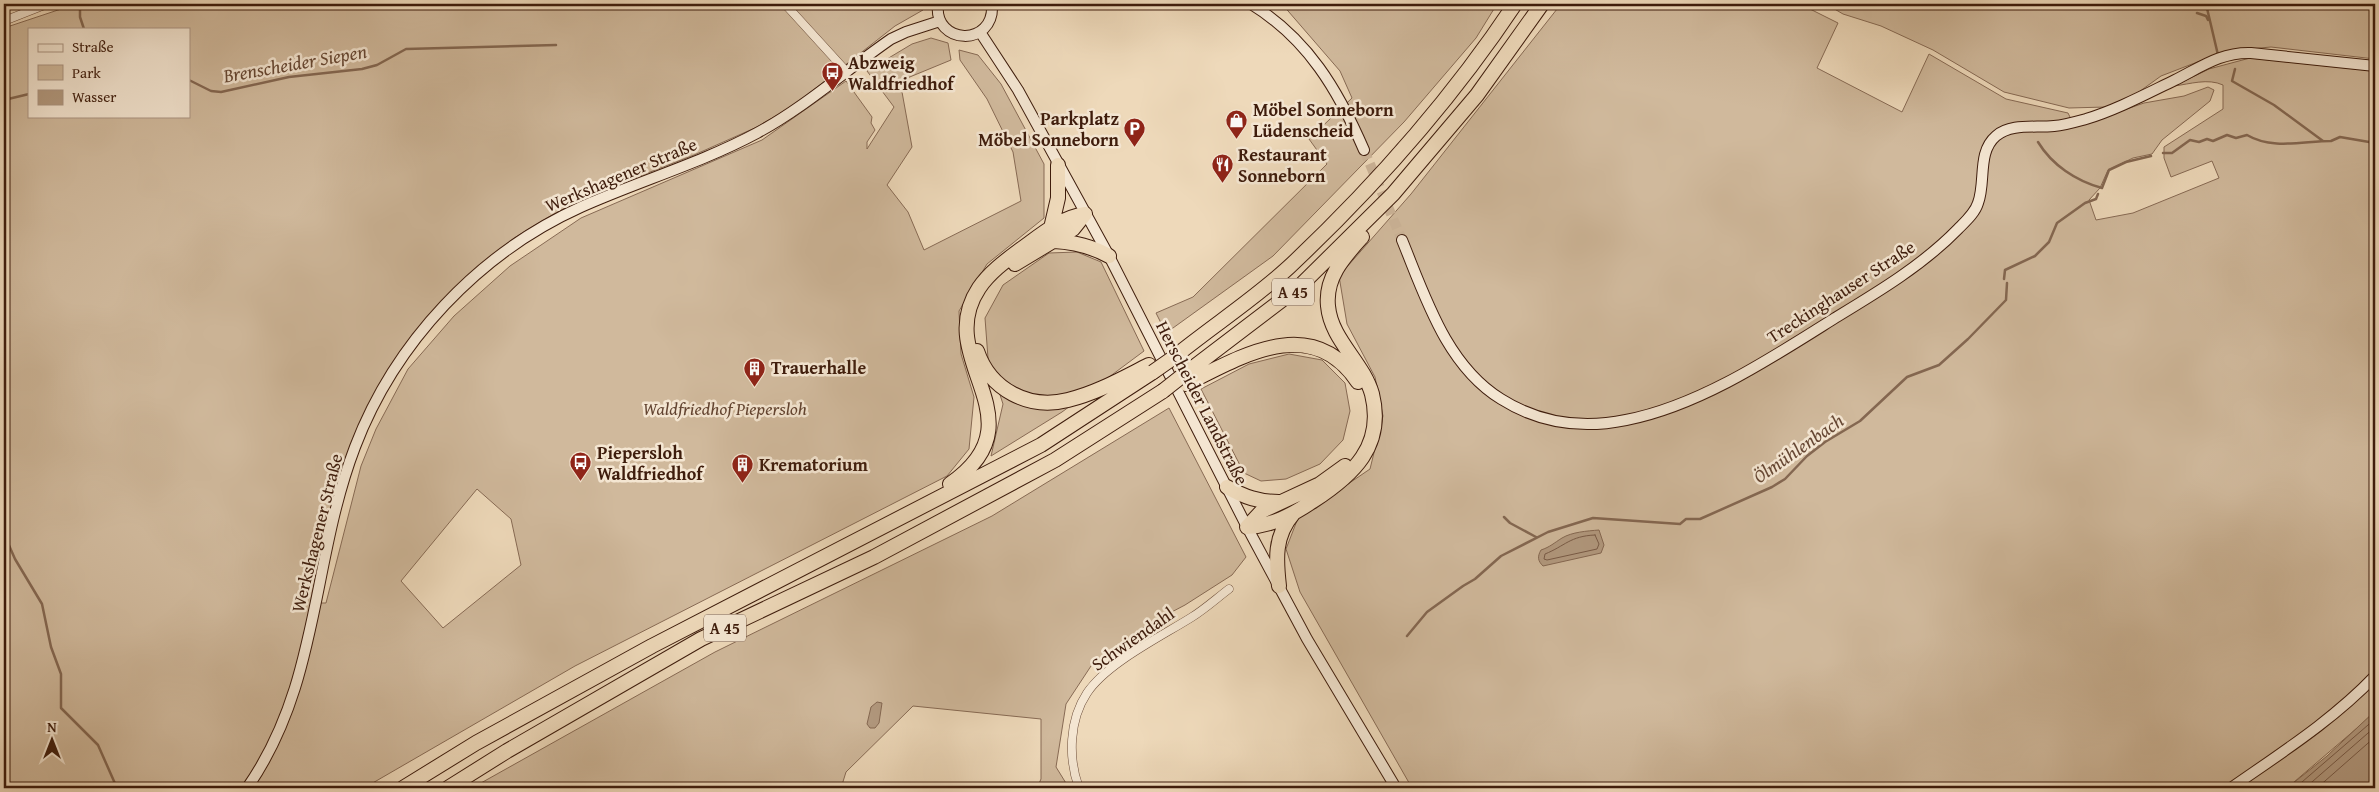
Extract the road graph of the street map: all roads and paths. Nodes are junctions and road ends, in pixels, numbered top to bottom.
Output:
1 (47, 4) edge
2 (785, 4) edge
3 (938, 4) edge
4 (992, 4) edge
5 (1251, 4) edge
6 (1516, 4) edge
7 (1542, 4) edge
8 (4, 20) edge
9 (940, 21) junction
10 (980, 32) junction
11 (2375, 66) edge
12 (846, 71) junction
13 (1364, 150) tunnel mouth
14 (1058, 165) junction
15 (1394, 194) junction
16 (1085, 214) junction
17 (1052, 235) junction
18 (1402, 240) tunnel mouth
19 (1109, 256) junction
20 (1151, 369) junction
21 (1184, 380) junction
22 (1227, 487) junction
23 (1282, 502) junction
24 (1294, 513) junction
25 (904, 516) junction
26 (1247, 527) junction
27 (1279, 586) junction
28 (1229, 589) dead end
29 (2375, 676) edge
30 (247, 788) edge
31 (403, 788) edge
32 (448, 788) edge
33 (1079, 788) edge
34 (1396, 788) edge
35 (2231, 788) edge

1 - 8 street
2 - 12 street
3 - 9 main road
4 - 10 main road
5 - 13 main road
6 - 20 highway, A 45
7 - 15 highway, A 45
9 - 10 main road
9 - 12 main road, Werkshagener Straße
10 - 14 main road, Herscheider Landstraße
11 - 18 main road, Treckinghauser Straße
12 - 30 main road, Werkshagener Straße
14 - 16 main road, Herscheider Landstraße
14 - 17 highway
15 - 21 highway, A 45
15 - 24 highway
16 - 17 highway
16 - 19 main road, Herscheider Landstraße
17 - 19 highway
17 - 20 highway
17 - 25 highway
19 - 22 main road, Herscheider Landstraße
20 - 25 highway, A 45
21 - 23 highway
21 - 32 highway, A 45, bridge
22 - 23 highway
22 - 26 main road, Herscheider Landstraße
23 - 26 highway
24 - 26 highway
24 - 27 highway
25 - 31 highway, A 45
26 - 27 main road, Herscheider Landstraße
27 - 34 main road, Herscheider Landstraße
28 - 33 street, Schwiendahl
29 - 35 main road

